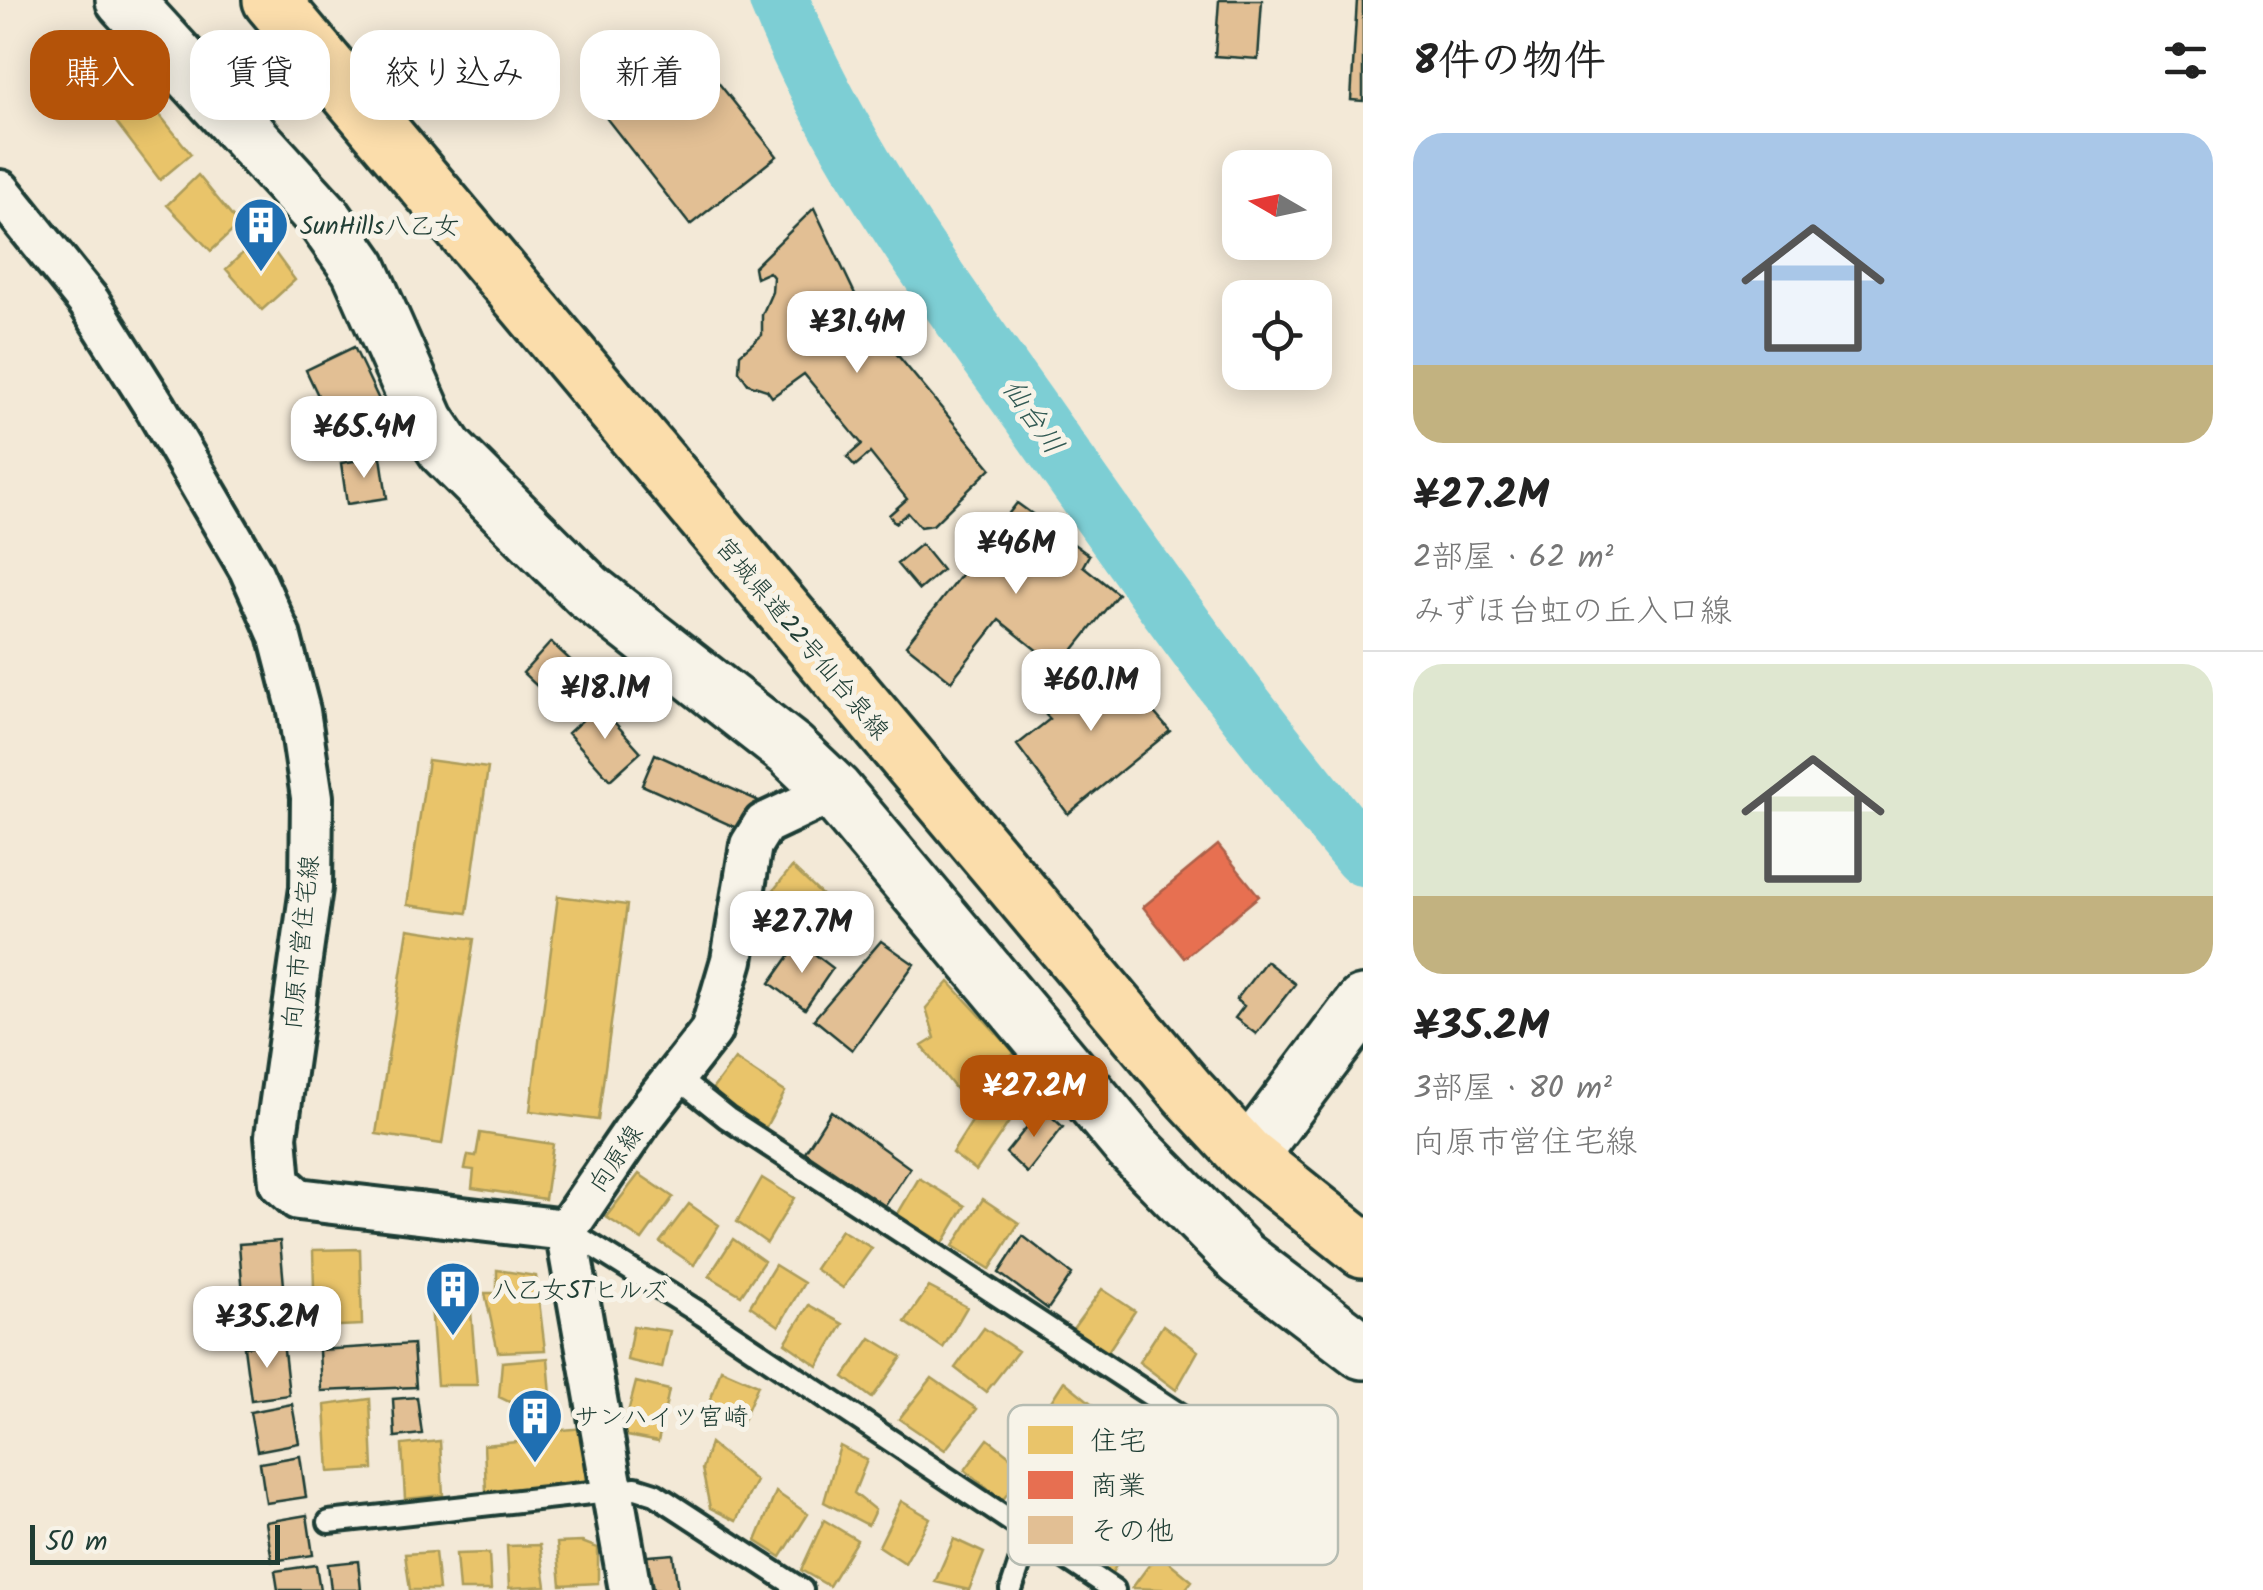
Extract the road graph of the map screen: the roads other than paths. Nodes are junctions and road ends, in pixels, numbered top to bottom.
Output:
1 (124, 0) edge
2 (271, 0) edge
3 (0, 191) edge
4 (834, 790) junction
5 (1363, 1004) edge
6 (676, 1076) junction
7 (1248, 1156) junction
8 (566, 1230) junction
9 (1363, 1249) edge
10 (1363, 1351) edge
11 (1165, 1405) edge
12 (614, 1494) junction
13 (1008, 1521) edge
14 (329, 1522) dead end
15 (1019, 1565) edge
16 (1075, 1565) edge
17 (630, 1590) edge
18 (802, 1590) edge
19 (1011, 1590) edge
20 (1114, 1590) edge

1 - 4 street
2 - 7 main road, 宮城県道22号仙台泉線
3 - 8 street, 向原市営住宅線
4 - 6 street, 向原線
4 - 10 street
5 - 7 street
6 - 8 street, 向原線
6 - 11 lane
7 - 9 main road, 宮城県道22号仙台泉線
8 - 12 street
8 - 13 lane
12 - 14 lane
12 - 17 street
12 - 18 lane
15 - 19 lane
16 - 20 lane

